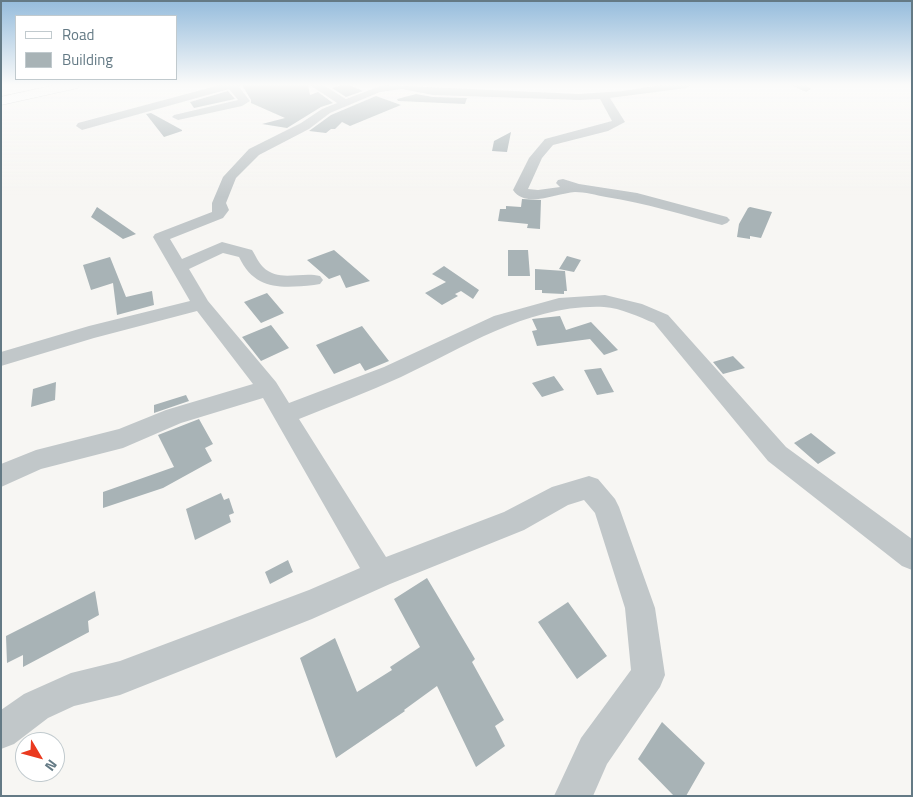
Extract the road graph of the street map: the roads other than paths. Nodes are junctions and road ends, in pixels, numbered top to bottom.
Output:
1 (96, 122) edge
2 (310, 122) edge
3 (619, 122) edge
4 (82, 126) dead end
5 (537, 174) junction
6 (576, 188) junction
7 (722, 220) dead end
8 (178, 267) junction
9 (314, 280) dead end
10 (201, 304) junction
11 (1, 359) edge
12 (268, 388) junction
13 (284, 415) junction
14 (1, 476) edge
15 (912, 556) edge
16 (380, 574) junction
17 (1, 732) edge
18 (573, 796) edge

1 - 4 street
2 - 8 street
3 - 5 street
5 - 6 street
5 - 6 street
6 - 7 street
8 - 9 street
8 - 10 street
10 - 11 street
10 - 12 street
12 - 13 street
12 - 14 street
13 - 15 street
13 - 16 street
16 - 17 street
16 - 18 street

